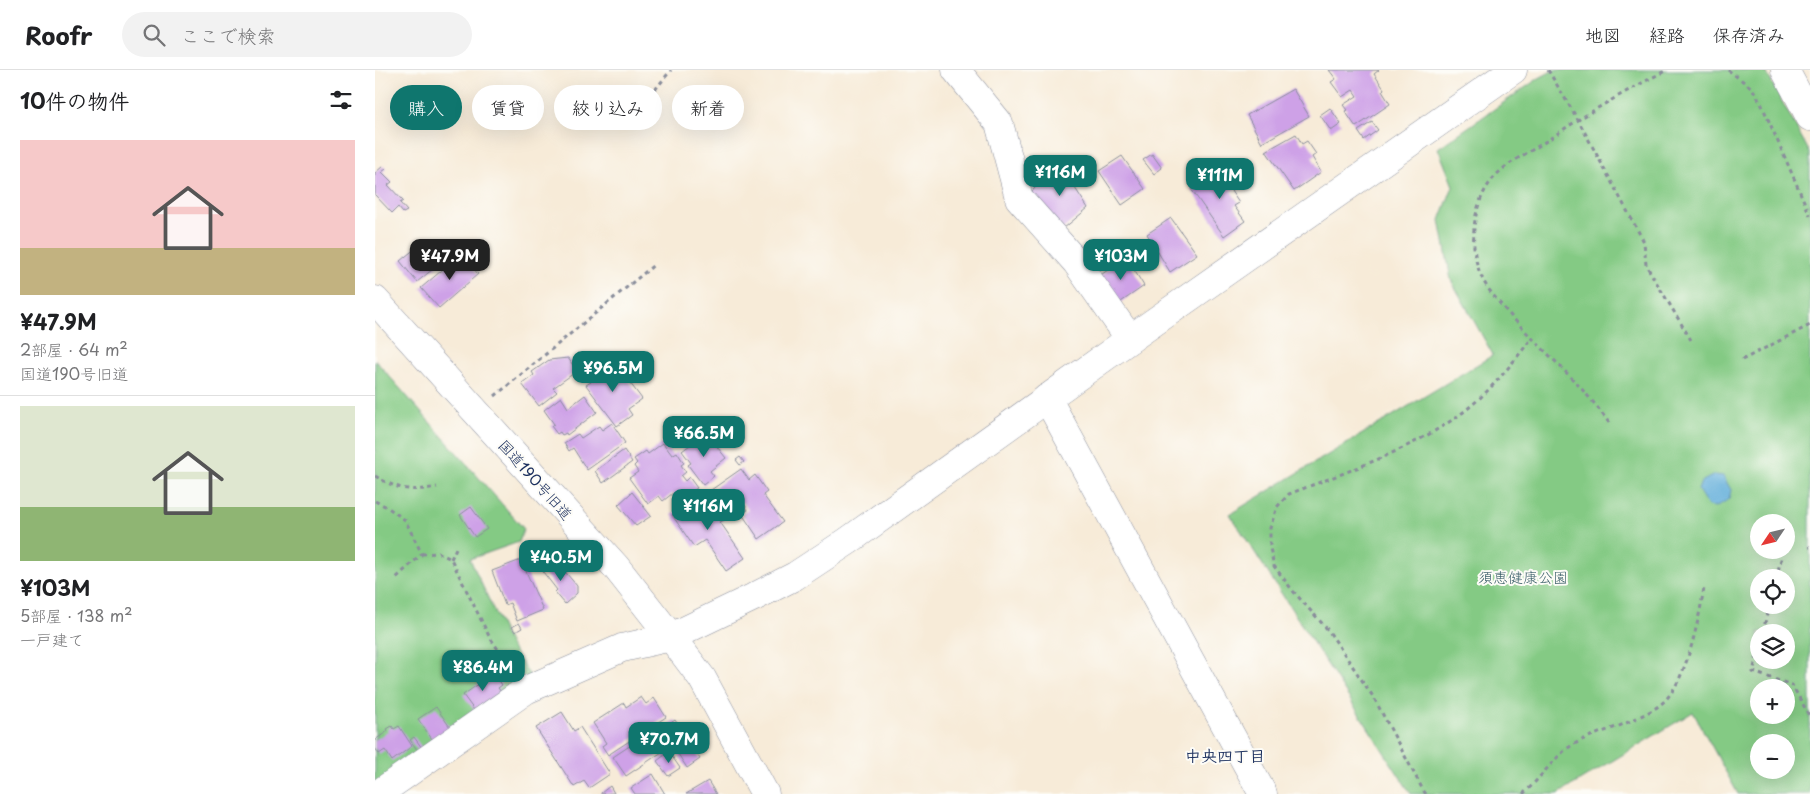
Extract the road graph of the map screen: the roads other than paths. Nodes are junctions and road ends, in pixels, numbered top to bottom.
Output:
1 (956, 70) edge
2 (1513, 70) edge
3 (1785, 70) edge
4 (1810, 117) edge
5 (375, 300) edge
6 (1130, 339) junction
7 (1047, 398) junction
8 (671, 637) junction
9 (378, 794) edge
10 (765, 794) edge
11 (1263, 794) edge

1 - 6 street
2 - 6 street
3 - 4 street
5 - 8 street, 国道190号旧道
6 - 7 street
7 - 8 street
7 - 11 street
8 - 9 street
8 - 10 street, 国道190号旧道

